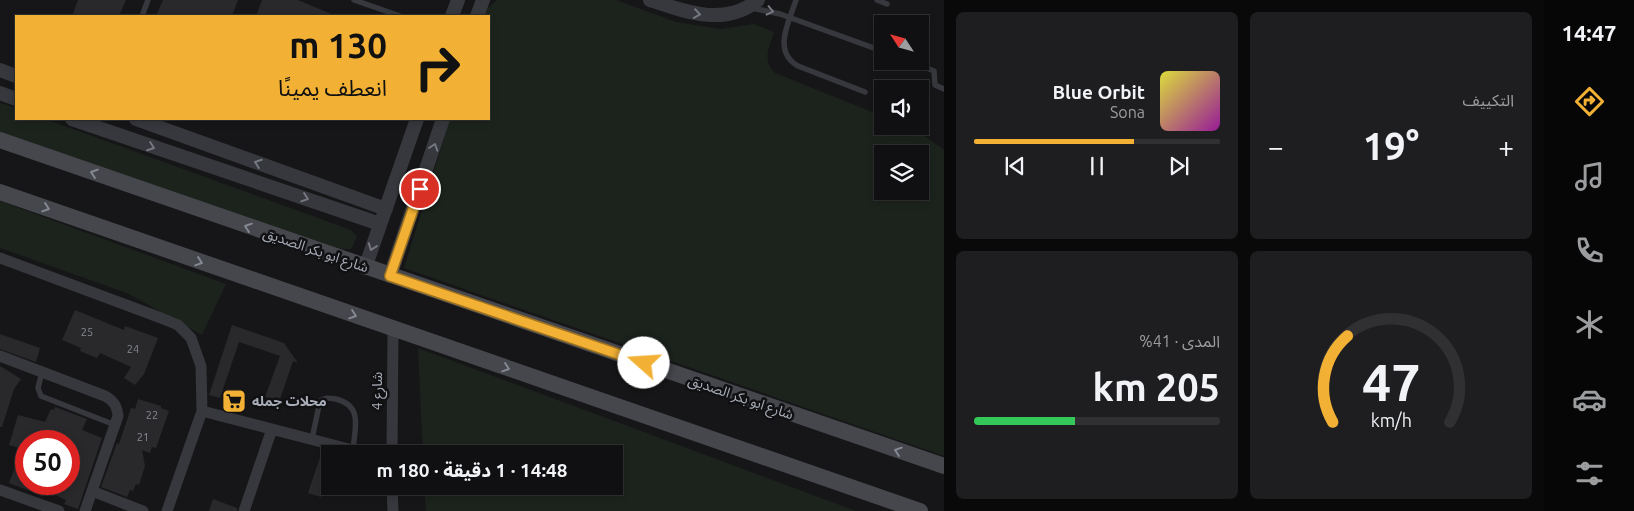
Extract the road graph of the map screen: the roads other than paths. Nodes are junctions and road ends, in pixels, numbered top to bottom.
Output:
1 (148, 0) edge
2 (354, 0) edge
3 (458, 0) edge
4 (483, 0) edge
5 (650, 0) edge
6 (796, 0) edge
7 (877, 0) edge
8 (753, 4) edge
9 (888, 4) dead end
10 (142, 15) edge
11 (397, 15) edge
12 (452, 15) edge
13 (477, 15) edge
14 (790, 18) junction
15 (874, 48) edge
16 (929, 69) edge
17 (0, 70) edge
18 (15, 76) edge
19 (944, 89) edge
20 (865, 92) dead end
21 (0, 93) edge
22 (15, 99) edge
23 (75, 120) edge
24 (139, 120) edge
25 (417, 120) edge
26 (443, 120) edge
27 (1, 141) edge
28 (0, 192) edge
29 (386, 209) junction
30 (380, 224) junction
31 (0, 258) edge
32 (365, 268) junction
33 (390, 276) junction
34 (393, 329) junction
35 (0, 356) edge
36 (42, 372) junction
37 (202, 411) junction
38 (115, 424) junction
39 (272, 429) junction
40 (312, 439) junction
41 (334, 445) edge
42 (353, 445) edge
43 (392, 445) edge
44 (944, 466) edge
45 (0, 490) edge
46 (92, 491) junction
47 (392, 495) edge
48 (59, 511) edge
49 (85, 511) edge
50 (143, 511) edge
51 (168, 511) edge
52 (244, 511) edge
53 (392, 511) edge
54 (920, 511) edge

1 - 10 lane
2 - 11 lane
3 - 12 street
4 - 13 street
5 -> 8 street
6 - 14 lane
7 - 9 lane
8 -> 14 lane
14 - 15 lane
14 - 20 lane
16 - 19 lane
17 - 18 street
21 - 22 street
23 -> 30 street
29 -> 24 street
25 - 29 street
33 -> 26 street
32 -> 27 main road, شارع ابو بكر الصديق
28 -> 34 main road
29 - 30 street
30 -> 32 street
31 - 37 street
32 - 33 main road, شارع ابو بكر الصديق
44 -> 33 main road, شارع ابو بكر الصديق
34 - 43 street, شارع 4
34 -> 54 main road
35 - 36 street
36 - 38 street
36 - 38 lane
37 - 39 street
37 - 51 street
38 - 46 street
39 - 40 street
39 - 52 street
40 - 41 street
40 - 42 lane
45 - 48 street
46 - 49 street
46 - 50 street
47 - 53 street

